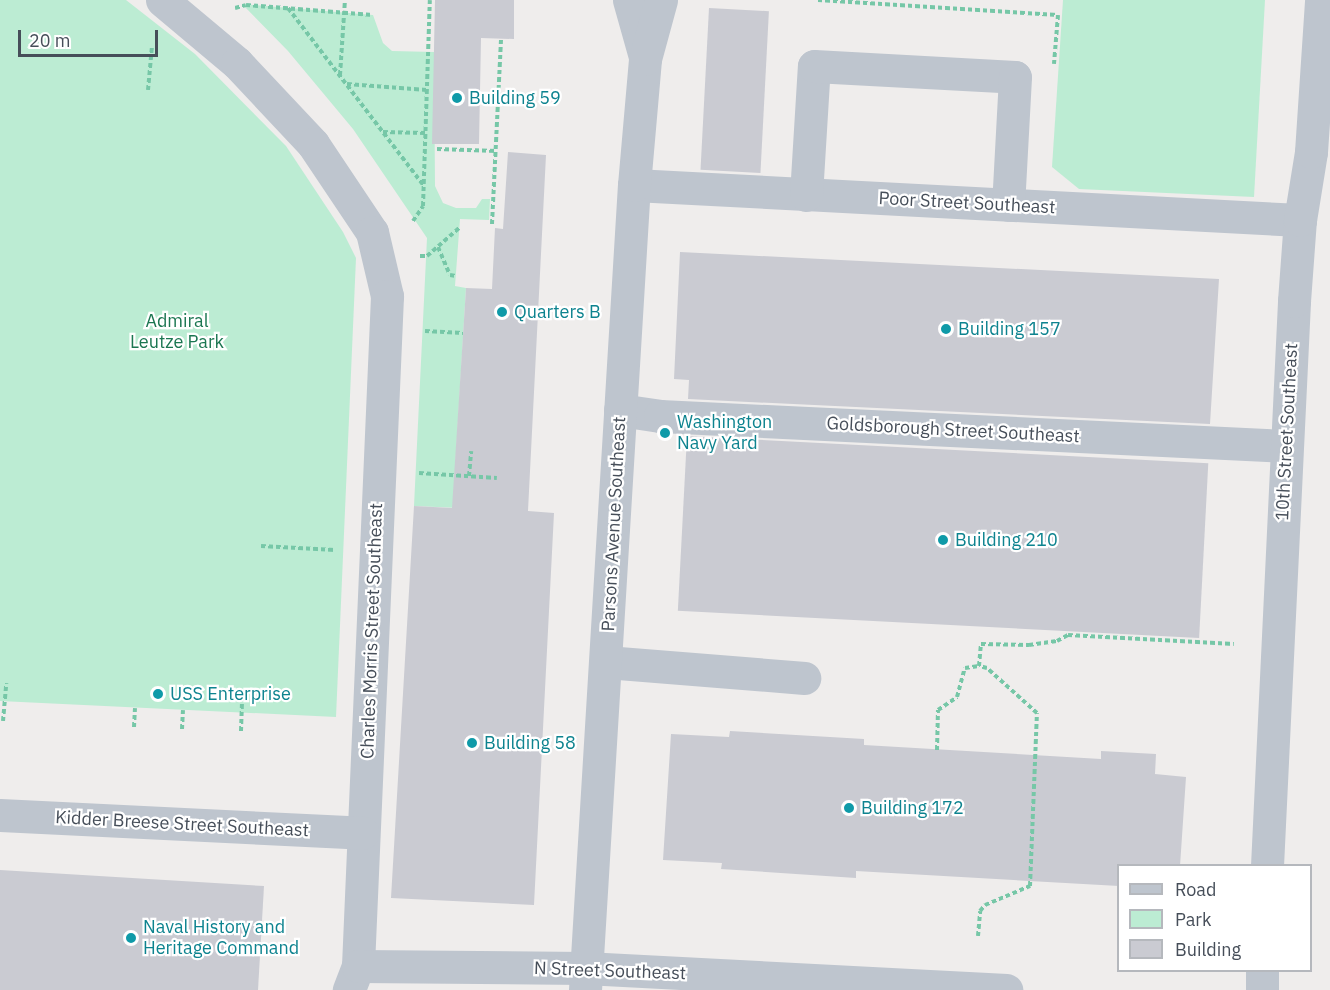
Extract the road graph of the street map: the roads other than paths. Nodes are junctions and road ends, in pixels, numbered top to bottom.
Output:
1 (162, 0) edge
2 (629, 0) edge
3 (661, 0) edge
4 (1321, 0) edge
5 (645, 59) junction
6 (634, 185) junction
7 (1318, 185) edge
8 (806, 195) junction
9 (1008, 206) junction
10 (1300, 220) junction
11 (620, 410) junction
12 (1286, 446) junction
13 (606, 662) junction
14 (804, 678) dead end
15 (0, 815) edge
16 (363, 833) junction
17 (1267, 864) edge
18 (1262, 972) edge
19 (353, 978) edge
20 (585, 979) edge
21 (1006, 990) edge
22 (1262, 990) edge

1 - 16 street, Charles Morris Street Southeast
2 - 5 street, Parsons Avenue Southeast
3 - 5 street, Parsons Avenue Southeast
4 - 7 street, 10th Street Southeast
5 - 6 street, Parsons Avenue Southeast
6 - 8 street, Poor Street Southeast
6 - 11 street, Parsons Avenue Southeast
7 - 10 street, 10th Street Southeast
8 - 9 street, Poor Street Southeast
8 - 9 street
9 - 10 street, Poor Street Southeast
10 - 12 street, 10th Street Southeast
11 - 12 street, Goldsborough Street Southeast
11 - 13 street, Parsons Avenue Southeast
12 - 17 street, 10th Street Southeast
13 - 14 street
13 - 20 street, Parsons Avenue Southeast
15 - 16 street, Kidder Breese Street Southeast
16 - 19 street, Charles Morris Street Southeast
18 - 22 street
19 - 20 street, N Street Southeast
20 - 21 street, N Street Southeast

